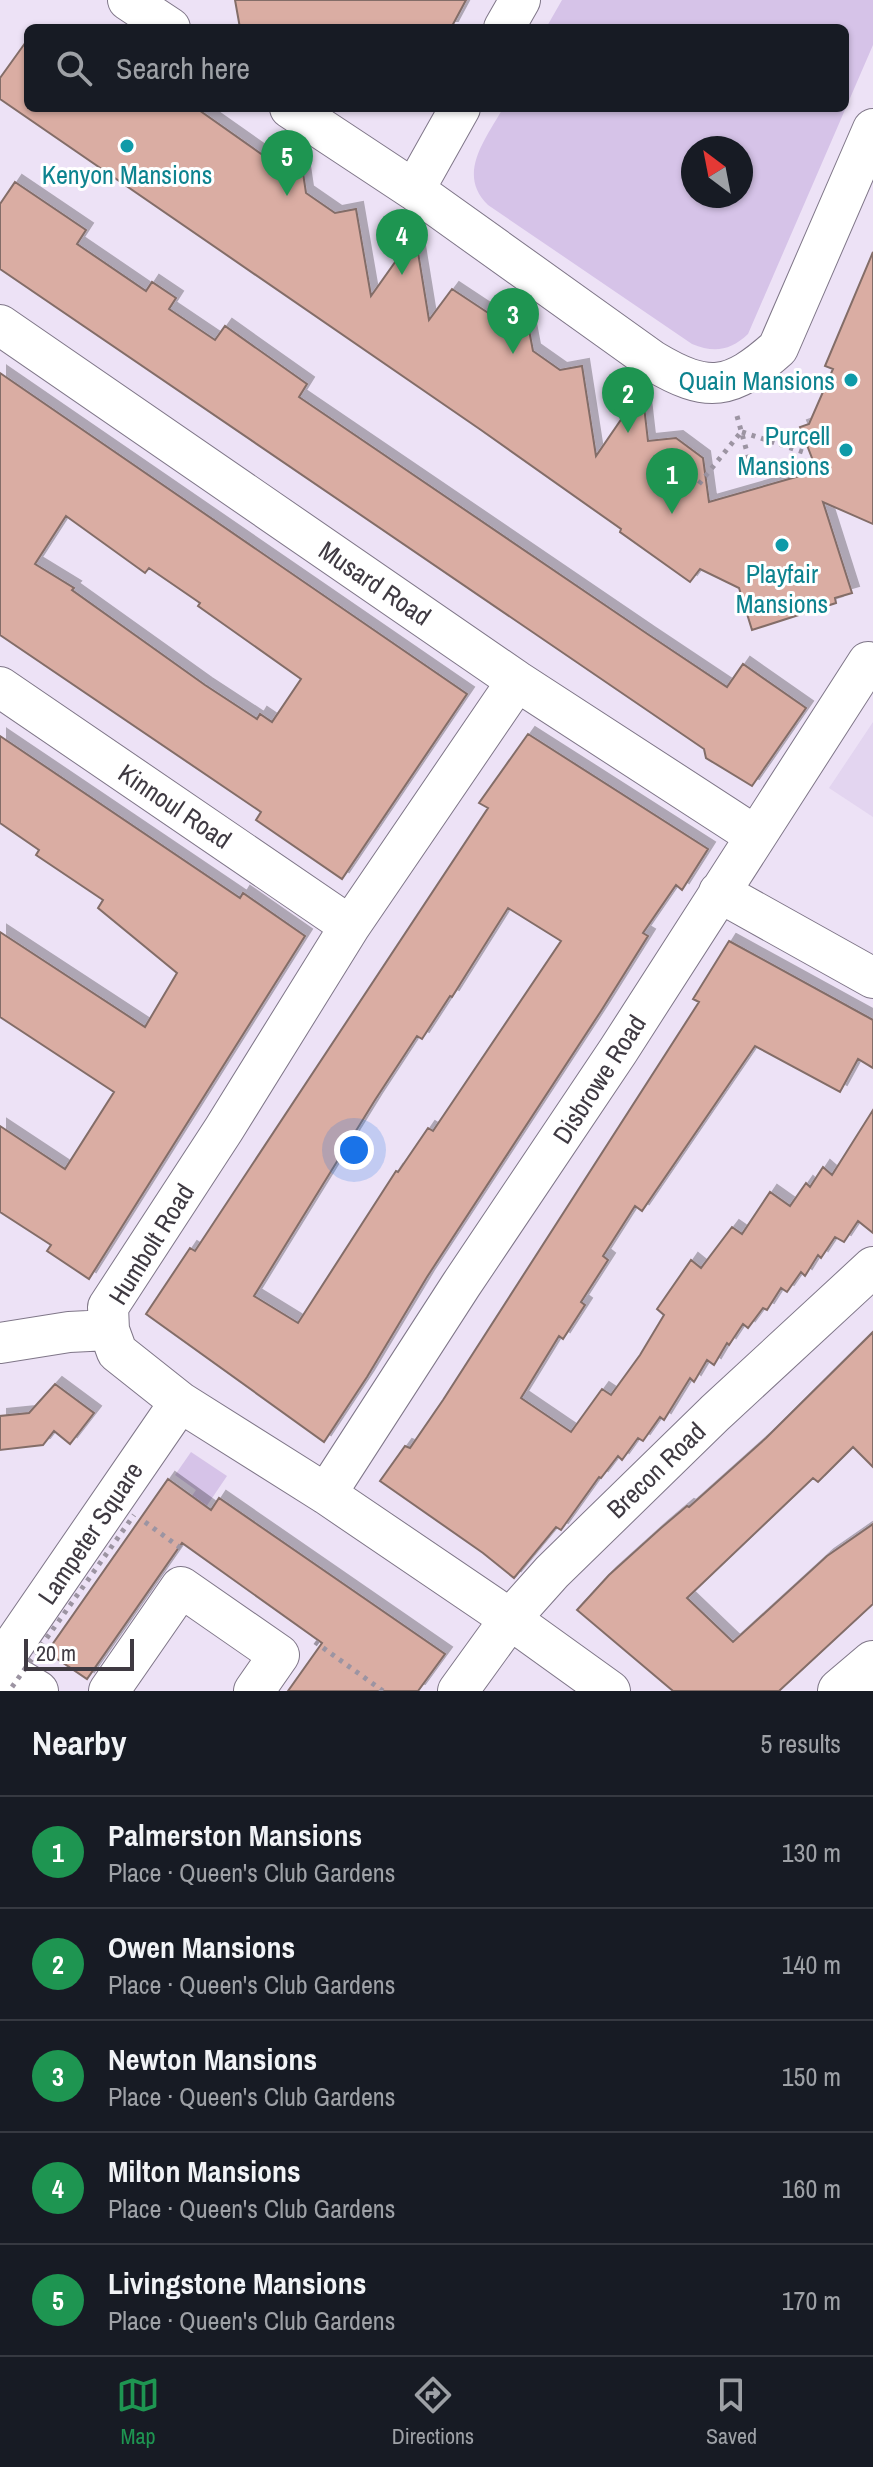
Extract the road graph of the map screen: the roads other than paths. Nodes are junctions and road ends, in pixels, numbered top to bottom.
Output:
1 (128, 0) edge
2 (520, 0) edge
3 (164, 24) edge
4 (506, 24) edge
5 (296, 112) edge
6 (458, 112) edge
7 (873, 129) edge
8 (414, 190) junction
9 (0, 325) edge
10 (868, 662) dead end
11 (517, 681) junction
12 (0, 687) edge
13 (754, 835) junction
14 (719, 892) junction
15 (350, 926) junction
16 (873, 978) edge
17 (873, 1267) edge
18 (109, 1330) junction
19 (0, 1343) edge
20 (180, 1402) junction
21 (326, 1494) junction
22 (510, 1619) junction
23 (873, 1663) edge
24 (12, 1677) edge
25 (109, 1691) edge
26 (254, 1691) edge
27 (458, 1691) edge
28 (610, 1691) edge
29 (840, 1691) edge

1 - 3 street
2 - 4 street
5 - 8 street
6 - 8 street
7 - 8 street
9 - 11 street, Musard Road
10 - 13 street, Disbrowe Road
11 - 13 street, Musard Road
11 - 15 street, Humbolt Road
12 - 15 street, Kinnoul Road
13 - 14 street, Disbrowe Road
14 - 16 street
14 - 21 street, Disbrowe Road
15 - 18 street, Humbolt Road
17 - 22 street, Brecon Road
18 - 19 street
18 - 20 street, Humbolt Road
20 - 21 street, Humbolt Road
20 - 24 street, Lampeter Square
21 - 22 street, Humbolt Road
22 - 27 street, Brecon Road
22 - 28 street, Humbolt Road
23 - 29 main road
25 - 26 street

